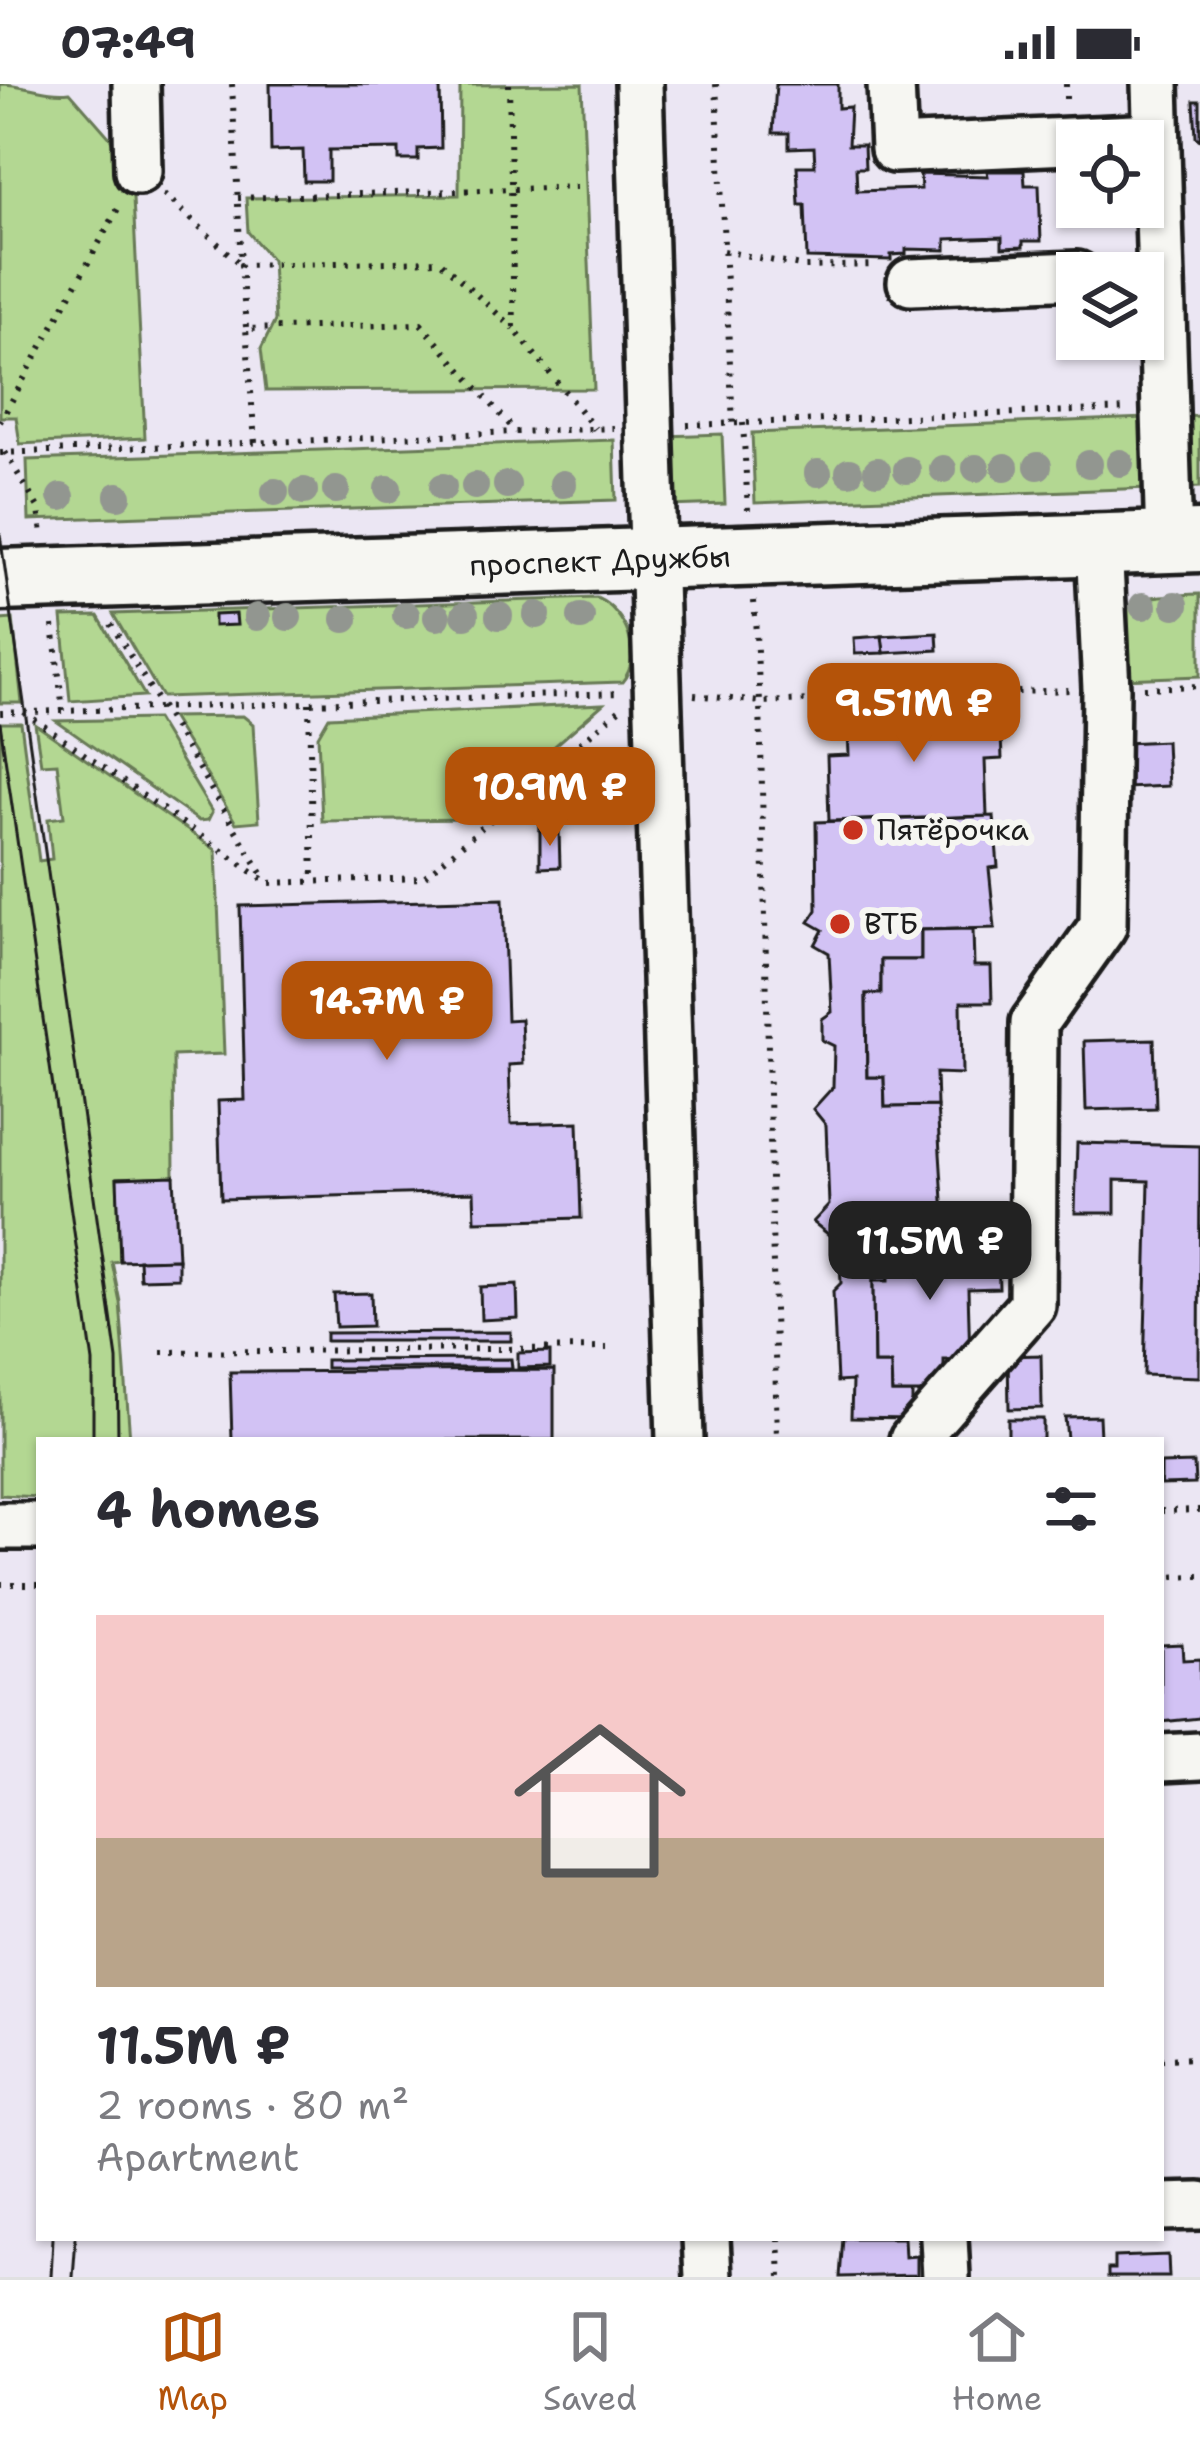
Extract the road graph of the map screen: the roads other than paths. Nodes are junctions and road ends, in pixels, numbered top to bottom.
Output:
1 (136, 84) edge
2 (639, 84) edge
3 (892, 84) edge
4 (1155, 84) edge
5 (1156, 120) edge
6 (1056, 141) edge
7 (138, 171) road end
8 (1056, 276) edge
9 (911, 282) road end
10 (1164, 342) edge
11 (1175, 379) edge
12 (1185, 542) edge
13 (1099, 544) junction
14 (652, 559) junction
15 (0, 580) edge
16 (680, 1437) edge
17 (916, 1437) edge
18 (0, 1526) edge
19 (36, 1526) edge
20 (1200, 1756) edge
21 (1164, 1757) edge
22 (1164, 2206) edge
23 (1200, 2206) edge
24 (706, 2241) edge
25 (944, 2241) edge
26 (707, 2277) edge
27 (946, 2277) edge

1 - 7 street
2 - 14 street
3 - 6 street
4 - 5 street
8 - 9 street
10 - 11 street
11 - 12 street
12 - 13 main road, проспект Дружбы
13 - 14 main road, проспект Дружбы
13 - 17 street
14 - 15 main road, проспект Дружбы
14 - 16 street
18 - 19 street
20 - 21 street
22 - 23 street
24 - 26 street
25 - 27 street

